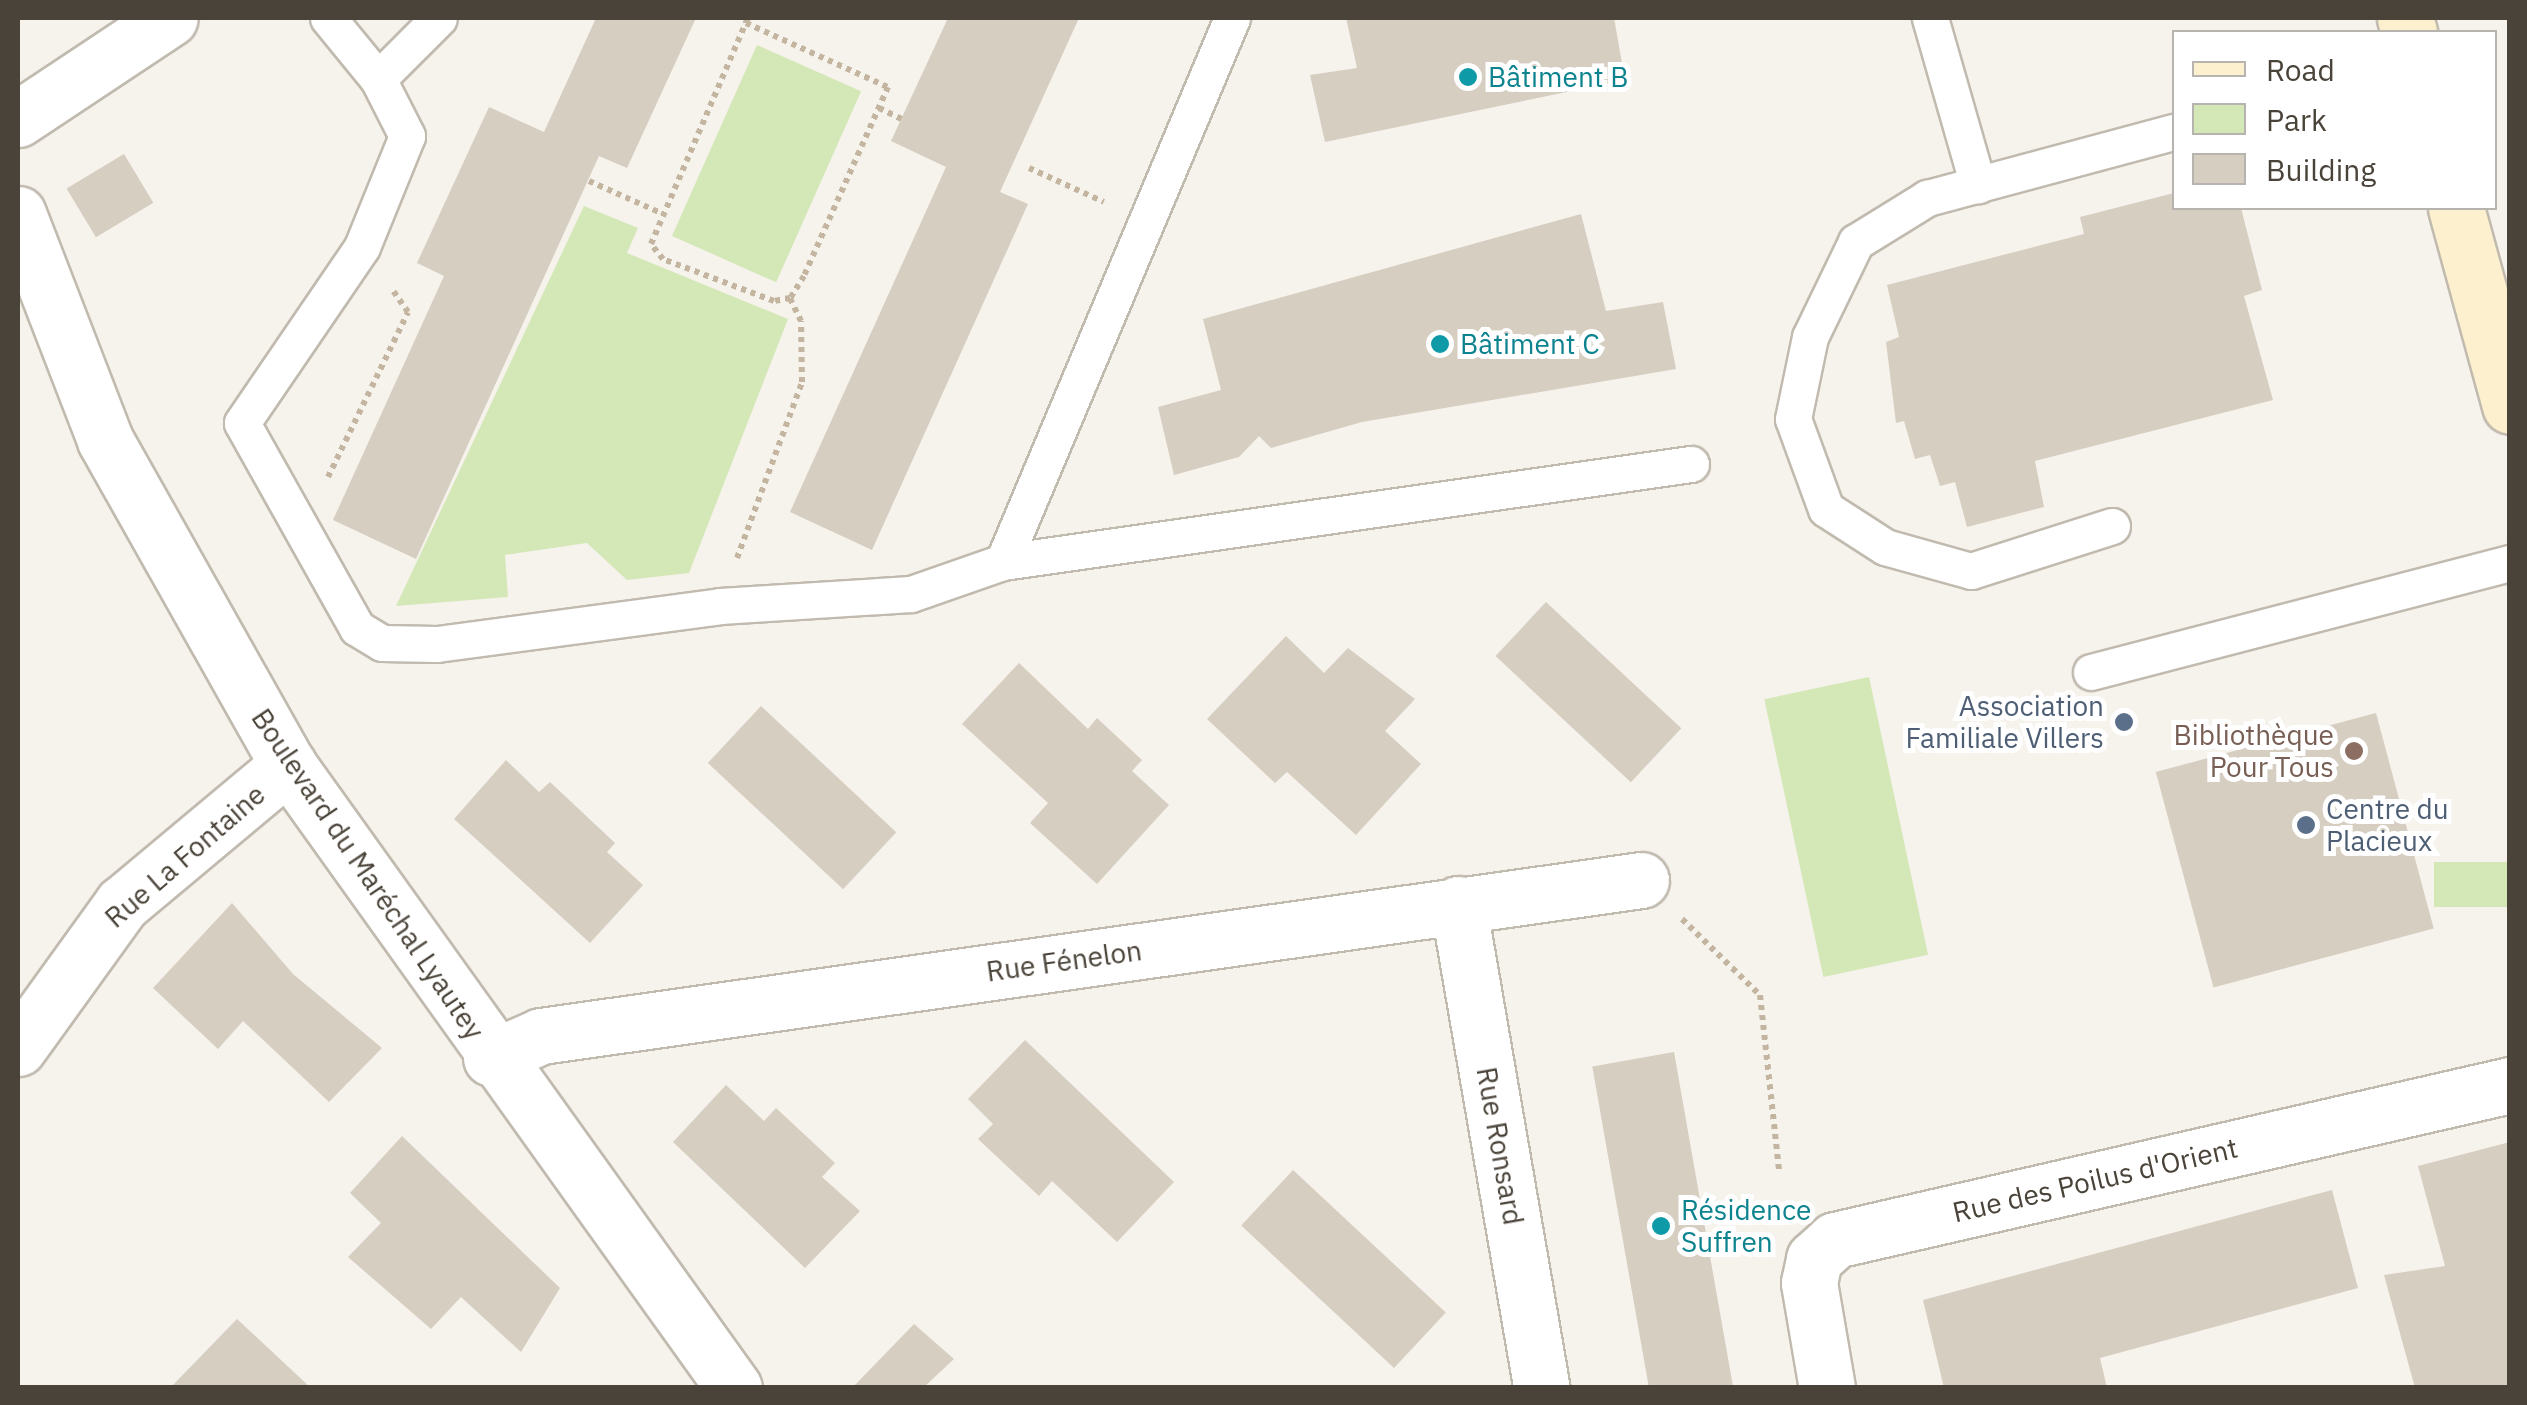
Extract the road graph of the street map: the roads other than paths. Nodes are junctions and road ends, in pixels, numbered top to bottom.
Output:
1 (170, 18) edge
2 (328, 18) edge
3 (439, 18) edge
4 (1232, 18) edge
5 (1930, 18) edge
6 (378, 79) junction
7 (18, 119) edge
8 (2172, 133) edge
9 (1978, 185) junction
10 (2457, 210) edge
11 (18, 214) edge
12 (2493, 280) edge
13 (2510, 406) edge
14 (1691, 464) dead end
15 (2112, 526) dead end
16 (1003, 562) junction
17 (2510, 563) edge
18 (2091, 672) dead end
19 (288, 765) junction
20 (1642, 880) road end
21 (1458, 904) junction
22 (18, 1048) edge
23 (491, 1058) junction
24 (2510, 1085) edge
25 (734, 1388) edge
26 (1542, 1388) edge
27 (1827, 1388) edge

1 - 7 street
2 - 6 lane
3 - 6 lane
4 - 16 lane
5 - 9 lane
6 - 16 lane
8 - 9 lane
9 - 15 lane
10 - 12 street
11 - 19 street, Boulevard du Maréchal Lyautey
12 - 13 street
14 - 16 lane
17 - 18 lane
19 - 22 street, Rue La Fontaine
19 - 23 street, Boulevard du Maréchal Lyautey
20 - 21 street, Rue Fénelon
21 - 23 street, Rue Fénelon
21 - 26 street, Rue Ronsard
23 - 25 street, Boulevard du Maréchal Lyautey
24 - 27 street, Rue des Poilus d'Orient

